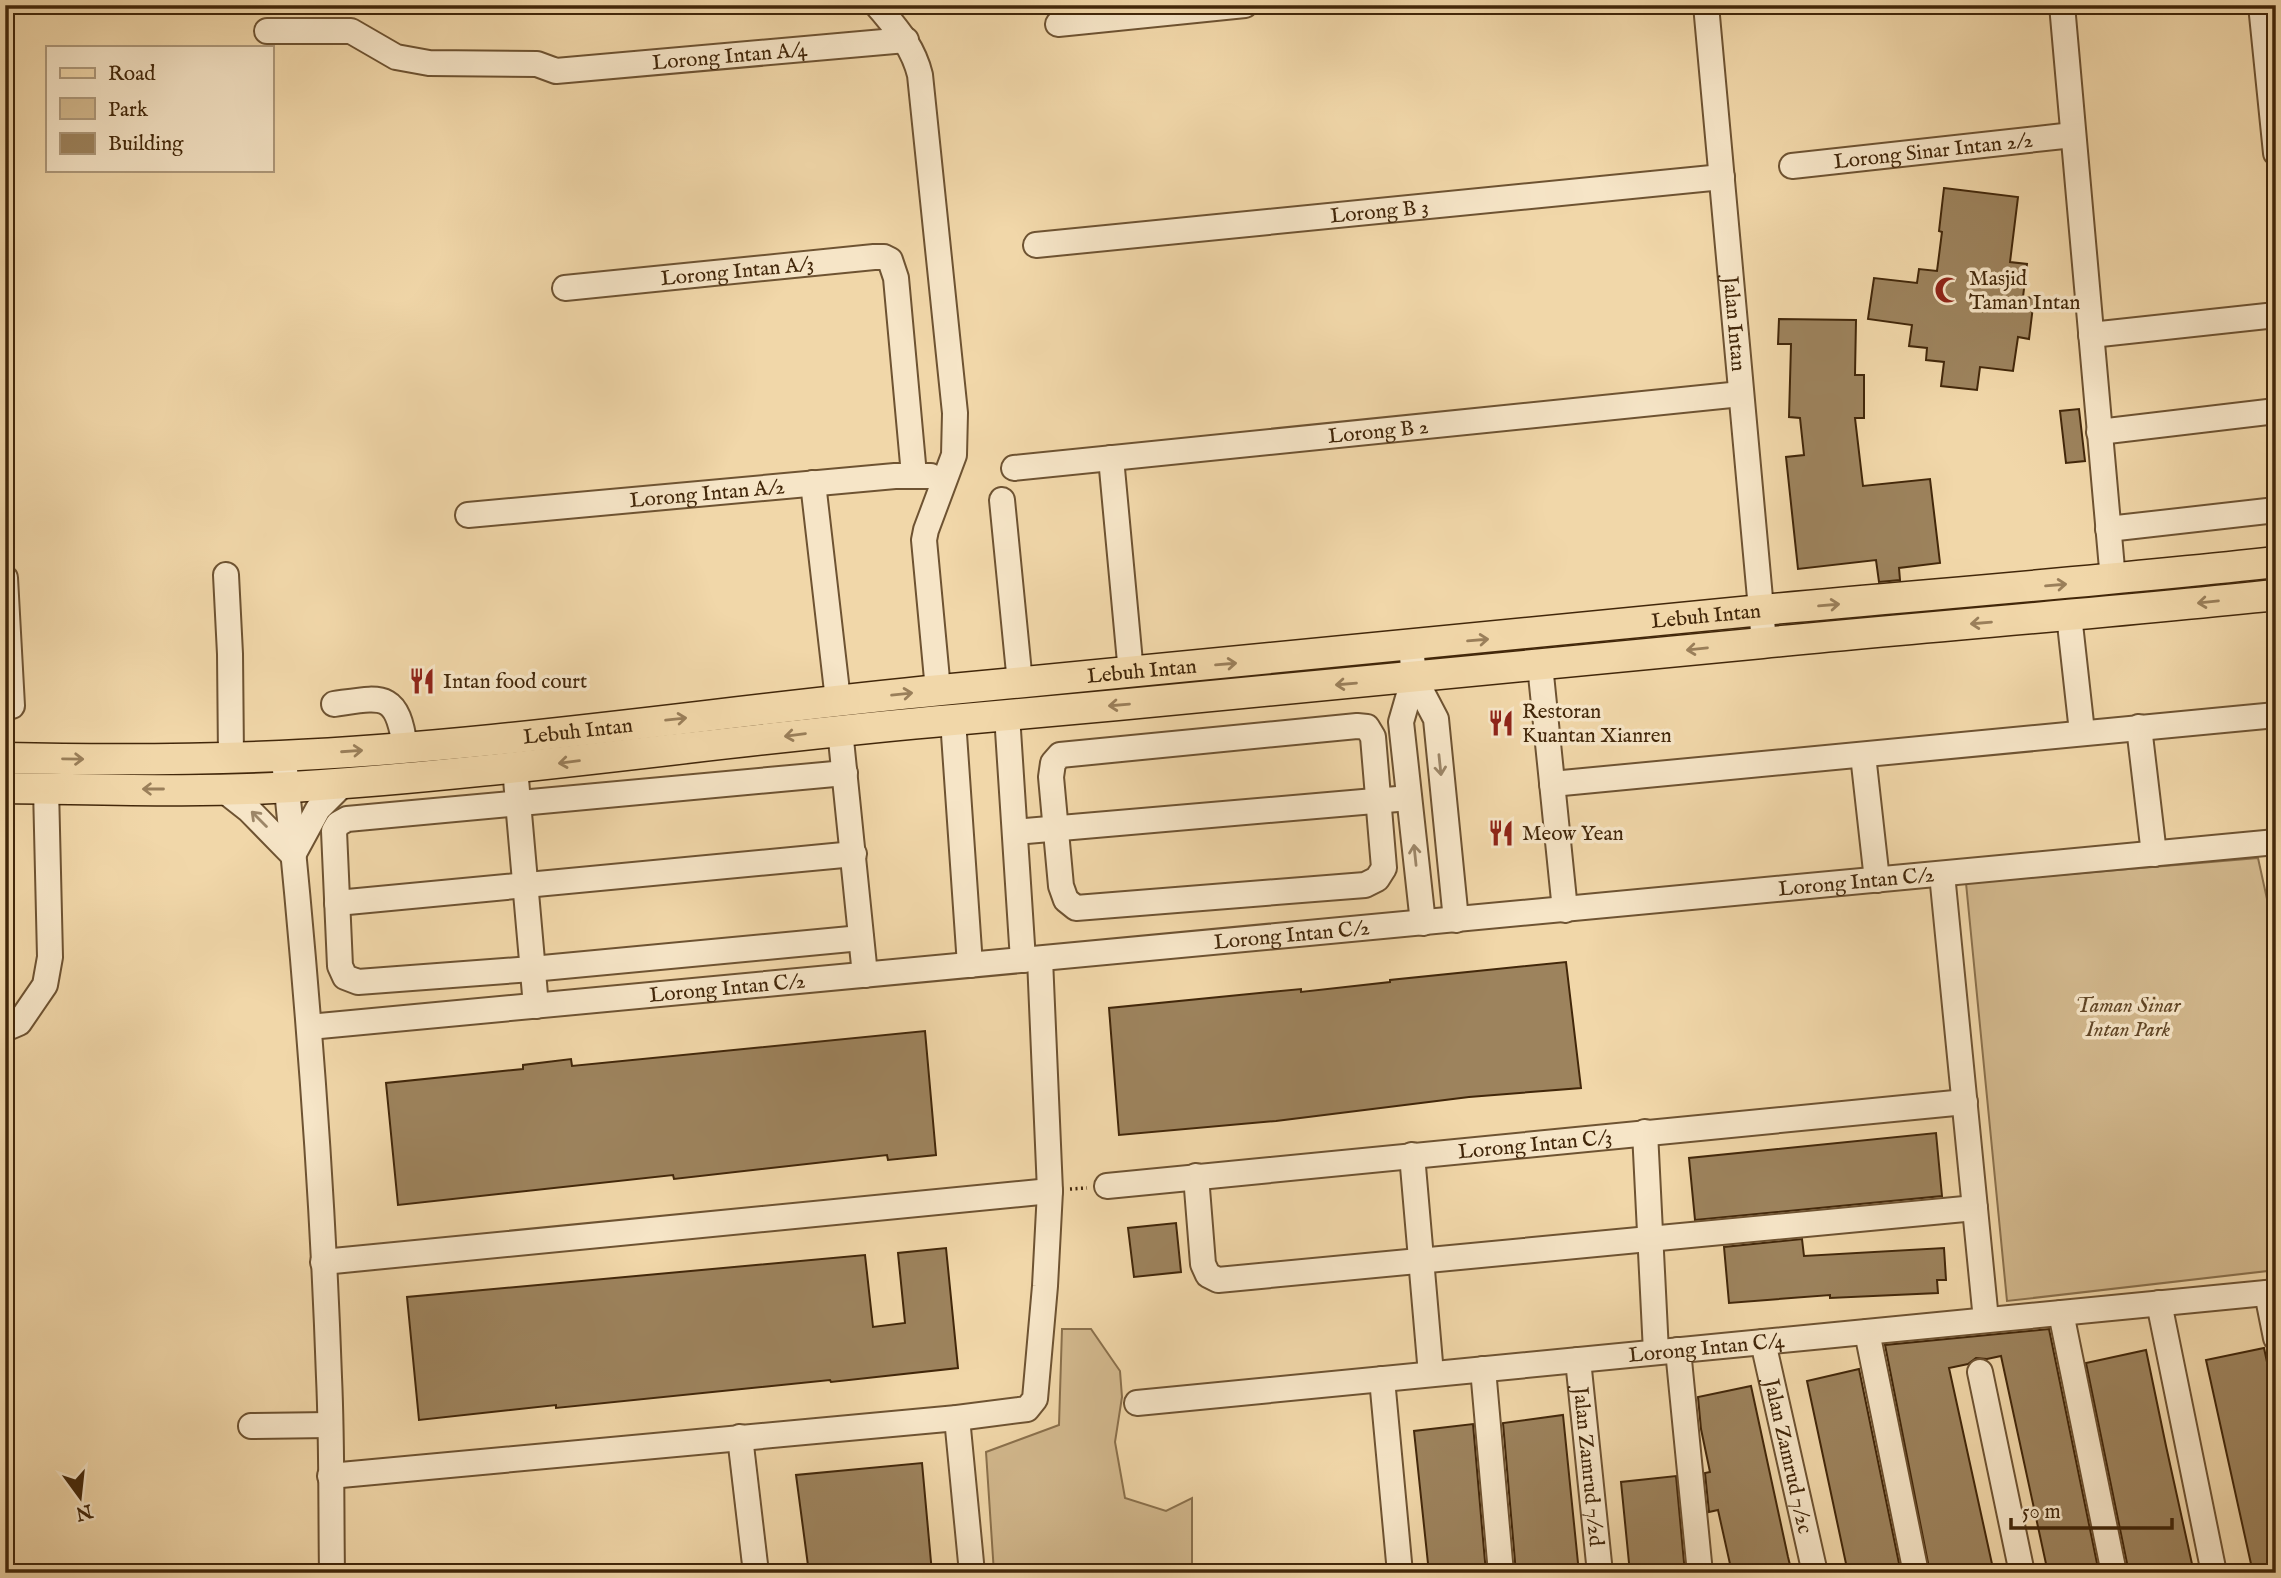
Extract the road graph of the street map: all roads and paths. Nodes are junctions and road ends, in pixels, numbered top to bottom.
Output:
1 (877, 5) edge
2 (1245, 5) edge
3 (1706, 5) edge
4 (2062, 5) edge
5 (2261, 5) edge
6 (1058, 24) dead end
7 (267, 31) dead end
8 (906, 40) junction
9 (2073, 135) junction
10 (2276, 153) edge
11 (1792, 166) dead end
12 (1722, 177) junction
13 (1036, 245) dead end
14 (565, 288) dead end
15 (2276, 315) edge
16 (2091, 335) junction
17 (1741, 394) junction
18 (2276, 411) edge
19 (2099, 432) junction
20 (1111, 458) junction
21 (1014, 468) dead end
22 (914, 475) junction
23 (947, 478) junction
24 (813, 483) junction
25 (1002, 500) dead end
26 (2276, 510) edge
27 (468, 515) dead end
28 (2108, 529) junction
29 (2276, 562) edge
30 (226, 575) dead end
31 (2113, 580) junction
32 (6, 592) edge
33 (2276, 595) edge
34 (1762, 611) junction
35 (2070, 615) junction
36 (1764, 642) junction
37 (1410, 646) junction
38 (1540, 666) junction
39 (1130, 673) junction
40 (1414, 677) junction
41 (1020, 683) junction
42 (938, 690) junction
43 (838, 701) junction
44 (334, 704) dead end
45 (8, 706) edge
46 (1007, 715) junction
47 (2276, 715) edge
48 (1436, 719) junction
49 (953, 720) junction
50 (1401, 722) junction
51 (2139, 727) junction
52 (840, 730) junction
53 (2082, 732) junction
54 (458, 743) junction
55 (405, 747) junction
56 (1863, 755) junction
57 (284, 756) junction
58 (231, 757) junction
59 (5, 758) edge
60 (515, 768) junction
61 (845, 773) junction
62 (344, 783) junction
63 (1552, 784) junction
64 (5, 788) edge
65 (287, 788) junction
66 (46, 789) junction
67 (221, 789) junction
68 (1409, 798) junction
69 (1378, 801) junction
70 (518, 805) junction
71 (1056, 828) junction
72 (1015, 832) junction
73 (2276, 842) edge
74 (853, 854) junction
75 (2154, 854) junction
76 (293, 855) junction
77 (1942, 874) junction
78 (1877, 880) junction
79 (525, 886) junction
80 (337, 903) junction
81 (1565, 910) junction
82 (1456, 920) junction
83 (1423, 923) junction
84 (861, 938) junction
85 (1032, 960) junction
86 (970, 965) junction
87 (532, 969) junction
88 (865, 975) junction
89 (536, 1006) junction
90 (309, 1027) junction
91 (5, 1029) edge
92 (1965, 1102) junction
93 (1644, 1132) junction
94 (1412, 1155) junction
95 (1196, 1176) junction
96 (1107, 1186) joint
97 (1050, 1191) junction
98 (1975, 1208) junction
99 (1651, 1240) junction
100 (1422, 1261) junction
101 (323, 1262) junction
102 (2271, 1292) edge
103 (2159, 1303) junction
104 (2061, 1313) junction
105 (1986, 1320) junction
106 (1867, 1332) junction
107 (2276, 1338) edge
108 (1763, 1342) junction
109 (1667, 1351) junction
110 (1578, 1360) junction
111 (1483, 1369) junction
112 (1980, 1372) dead end
113 (1431, 1374) junction
114 (1382, 1379) junction
115 (1137, 1402) dead end
116 (957, 1418) junction
117 (330, 1424) junction
118 (251, 1426) dead end
119 (740, 1437) junction
120 (330, 1476) junction
121 (332, 1573) edge
122 (756, 1573) edge
123 (972, 1573) edge
124 (1400, 1573) edge
125 (1501, 1573) edge
126 (1600, 1573) edge
127 (1700, 1573) edge
128 (1815, 1573) edge
129 (1916, 1573) edge
130 (2022, 1573) edge
131 (2114, 1573) edge
132 (2214, 1573) edge

1 - 8 street
2 - 6 street
3 - 12 street, Jalan Intan
4 - 9 street
5 - 10 street
7 - 8 street, Lorong Intan A/4
8 - 23 street
9 - 11 street, Lorong Sinar Intan 2/2
9 - 16 street
12 - 13 street, Lorong B 3
12 - 17 street, Jalan Intan
14 - 22 street, Lorong Intan A/3
15 - 16 street
16 - 19 street
17 - 20 street, Lorong B 2
17 - 34 street, Jalan Intan
18 - 19 street
19 - 28 street
20 - 21 street, Lorong B 2
20 - 39 street
22 - 23 street, Lorong Intan A/2
22 - 24 street, Lorong Intan A/2
23 - 42 street
24 - 27 street, Lorong Intan A/2
24 - 43 street
25 - 41 street
26 - 28 street
28 - 31 street
29 - 31 main road, Lebuh Intan
30 - 58 street
34 -> 31 main road, Lebuh Intan
32 - 45 street
33 -> 35 main road, Lebuh Intan
34 - 36 street, Jalan Intan
37 -> 34 main road, Lebuh Intan
35 -> 36 main road, Lebuh Intan
35 - 53 street
36 -> 38 main road, Lebuh Intan
39 -> 37 main road, Lebuh Intan
37 - 40 street
38 - 40 main road, Lebuh Intan
38 - 63 street
39 - 41 main road, Lebuh Intan
40 -> 46 main road, Lebuh Intan
40 - 48 street
40 - 50 street
41 - 42 main road, Lebuh Intan
43 -> 42 main road, Lebuh Intan
54 -> 43 main road, Lebuh Intan
44 - 55 street
46 - 49 main road, Lebuh Intan
46 - 72 street
47 - 51 street
48 - 50 street
48 -> 82 street
49 - 52 main road, Lebuh Intan
49 - 86 street
50 - 68 street
51 - 53 street
51 - 75 street
52 -> 60 main road, Lebuh Intan
52 - 61 street
53 - 56 street
54 - 55 main road, Lebuh Intan
54 - 60 main road
57 -> 55 main road, Lebuh Intan
56 - 63 street
56 - 78 street
57 - 58 main road, Lebuh Intan
57 - 65 street
59 -> 58 main road, Lebuh Intan
60 - 62 main road, Lebuh Intan
60 - 70 street
61 - 70 street
61 - 74 street
62 - 65 main road, Lebuh Intan
62 - 76 street
63 - 81 street
64 - 66 main road, Lebuh Intan
65 - 67 main road, Lebuh Intan
65 - 76 street
67 -> 66 main road, Lebuh Intan
66 - 91 street
76 -> 67 street
68 - 69 street
83 -> 68 street
69 - 71 street
69 - 71 street
69 - 71 street
70 - 79 street
70 - 80 street
71 - 72 street
72 - 85 street
73 - 75 street, Lorong Intan C/2
74 - 79 street
74 - 84 street
75 - 77 street, Lorong Intan C/2
76 - 90 street
77 - 78 street, Lorong Intan C/2
77 - 92 street
78 - 81 street, Lorong Intan C/2
79 - 80 street
79 - 87 street
80 - 87 street
81 - 82 street, Lorong Intan C/2
82 - 83 street, Lorong Intan C/2
83 - 85 street, Lorong Intan C/2
84 - 87 street
84 - 88 street
85 - 86 street, Lorong Intan C/2
85 - 97 street
86 - 88 street, Lorong Intan C/2
87 - 89 street
88 - 89 street, Lorong Intan C/2
89 - 90 street, Lorong Intan C/2
90 - 101 street
92 - 93 street, Lorong Intan C/3
92 - 98 street
93 - 94 street, Lorong Intan C/3
93 - 99 street
94 - 95 street, Lorong Intan C/3
94 - 100 street
95 - 96 street, Lorong Intan C/3
95 - 100 street
96 - 97 path
97 - 101 street
97 - 116 street
98 - 99 street
98 - 105 street
99 - 100 street
99 - 109 street
100 - 113 street
101 - 117 street
102 - 103 street, Lorong Intan C/4
102 - 107 street
103 - 104 street, Lorong Intan C/4
103 - 132 street
104 - 105 street, Lorong Intan C/4
104 - 131 street
105 - 106 street, Lorong Intan C/4
106 - 108 street, Lorong Intan C/4
106 - 129 street
108 - 109 street, Lorong Intan C/4
108 - 128 street, Jalan Zamrud 7/2c
109 - 110 street, Lorong Intan C/4
109 - 127 street
110 - 111 street, Lorong Intan C/4
110 - 126 street, Jalan Zamrud 7/2d
111 - 113 street, Lorong Intan C/4
111 - 125 street
112 - 130 street
113 - 114 street, Lorong Intan C/4
114 - 115 street, Lorong Intan C/4
114 - 124 street
116 - 119 street
116 - 123 street
117 - 118 street
117 - 120 street
119 - 120 street
119 - 122 street
120 - 121 street

